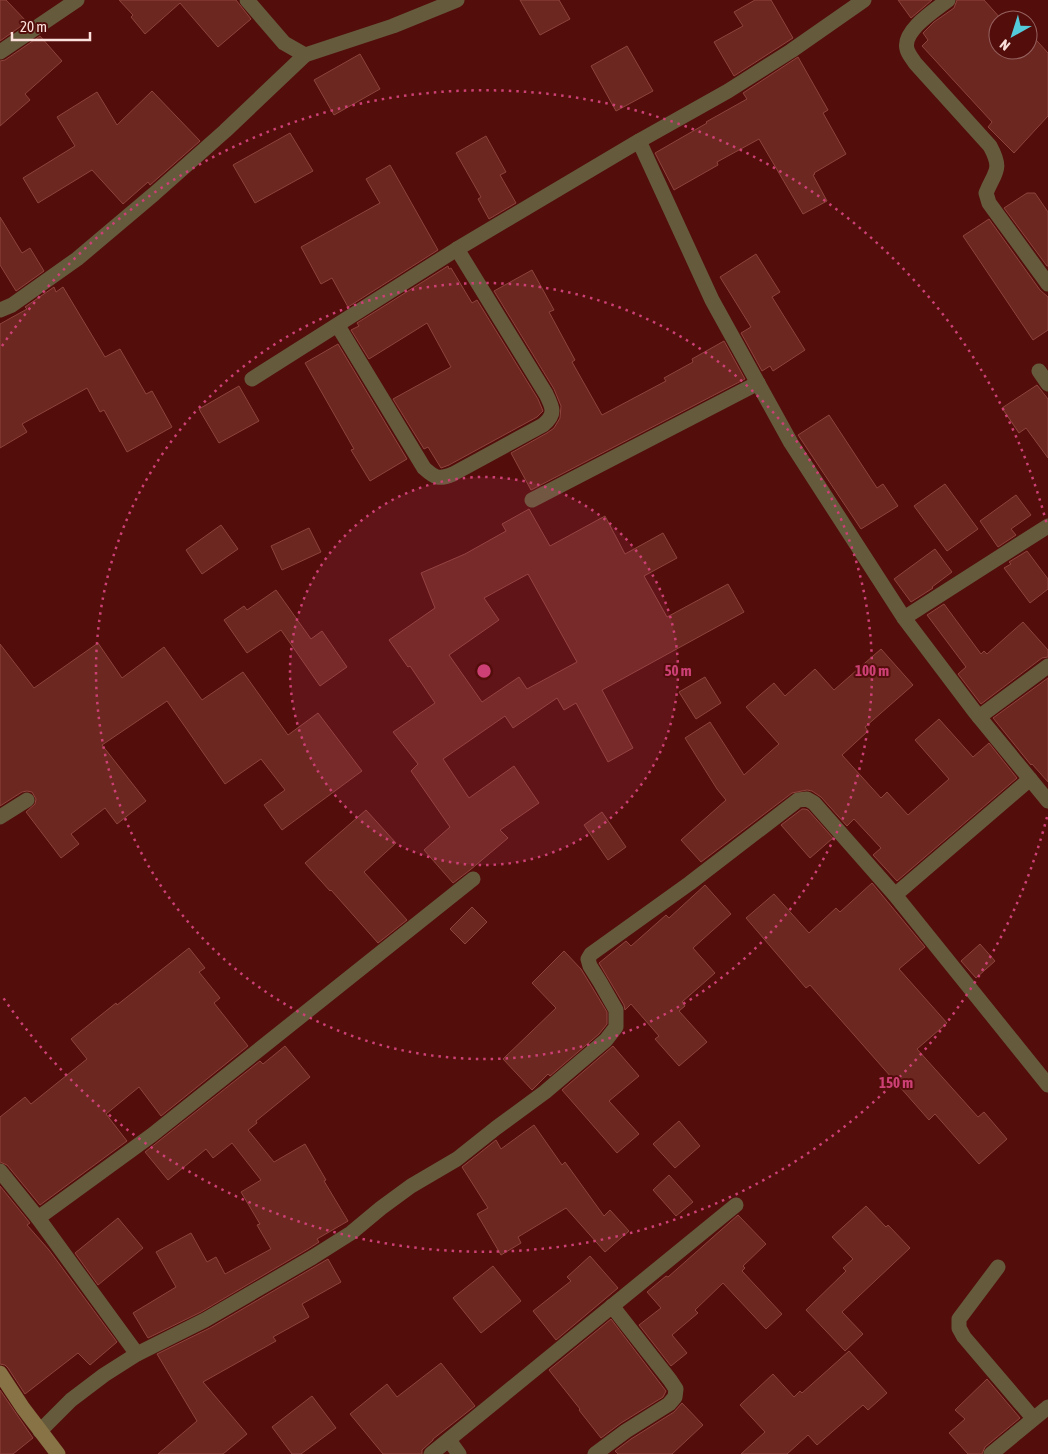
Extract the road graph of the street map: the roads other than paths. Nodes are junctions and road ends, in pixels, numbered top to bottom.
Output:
1 (77, 0) edge
2 (247, 0) edge
3 (457, 0) edge
4 (864, 0) edge
5 (948, 0) edge
6 (0, 52) edge
7 (305, 55) junction
8 (639, 141) junction
9 (457, 249) junction
10 (1048, 284) edge
11 (0, 310) edge
12 (338, 326) junction
13 (1039, 371) dead end
14 (252, 379) dead end
15 (758, 383) junction
16 (1048, 384) edge
17 (532, 500) dead end
18 (1048, 526) edge
19 (904, 618) junction
20 (1048, 666) edge
21 (978, 716) junction
22 (1030, 779) junction
23 (27, 800) dead end
24 (1048, 801) edge
25 (0, 817) edge
26 (473, 880) dead end
27 (895, 895) junction
28 (1048, 1085) edge
29 (0, 1171) edge
30 (736, 1205) dead end
31 (38, 1218) junction
32 (998, 1267) dead end
33 (612, 1306) junction
34 (137, 1354) junction
35 (0, 1373) edge
36 (1048, 1407) edge
37 (1034, 1418) junction
38 (40, 1431) junction
39 (449, 1440) junction
40 (58, 1454) edge
41 (431, 1454) edge
42 (459, 1454) edge
43 (595, 1454) edge
44 (990, 1454) edge

1 - 6 street
2 - 7 street
3 - 7 street
4 - 8 street
5 - 10 street
7 - 11 street
8 - 9 street
8 - 15 street
9 - 12 street
9 - 12 street
12 - 14 street
13 - 16 street
15 - 17 street
15 - 19 street
18 - 19 street
19 - 21 street
20 - 21 street
21 - 22 street
22 - 24 street
22 - 27 street
23 - 25 street
26 - 31 street
27 - 28 street
27 - 34 street
29 - 31 street
30 - 33 street
31 - 34 street
32 - 37 street
33 - 39 street
33 - 43 street
34 - 38 street
35 - 38 street
36 - 37 street
37 - 44 street
38 - 40 street
39 - 41 street
39 - 42 street

